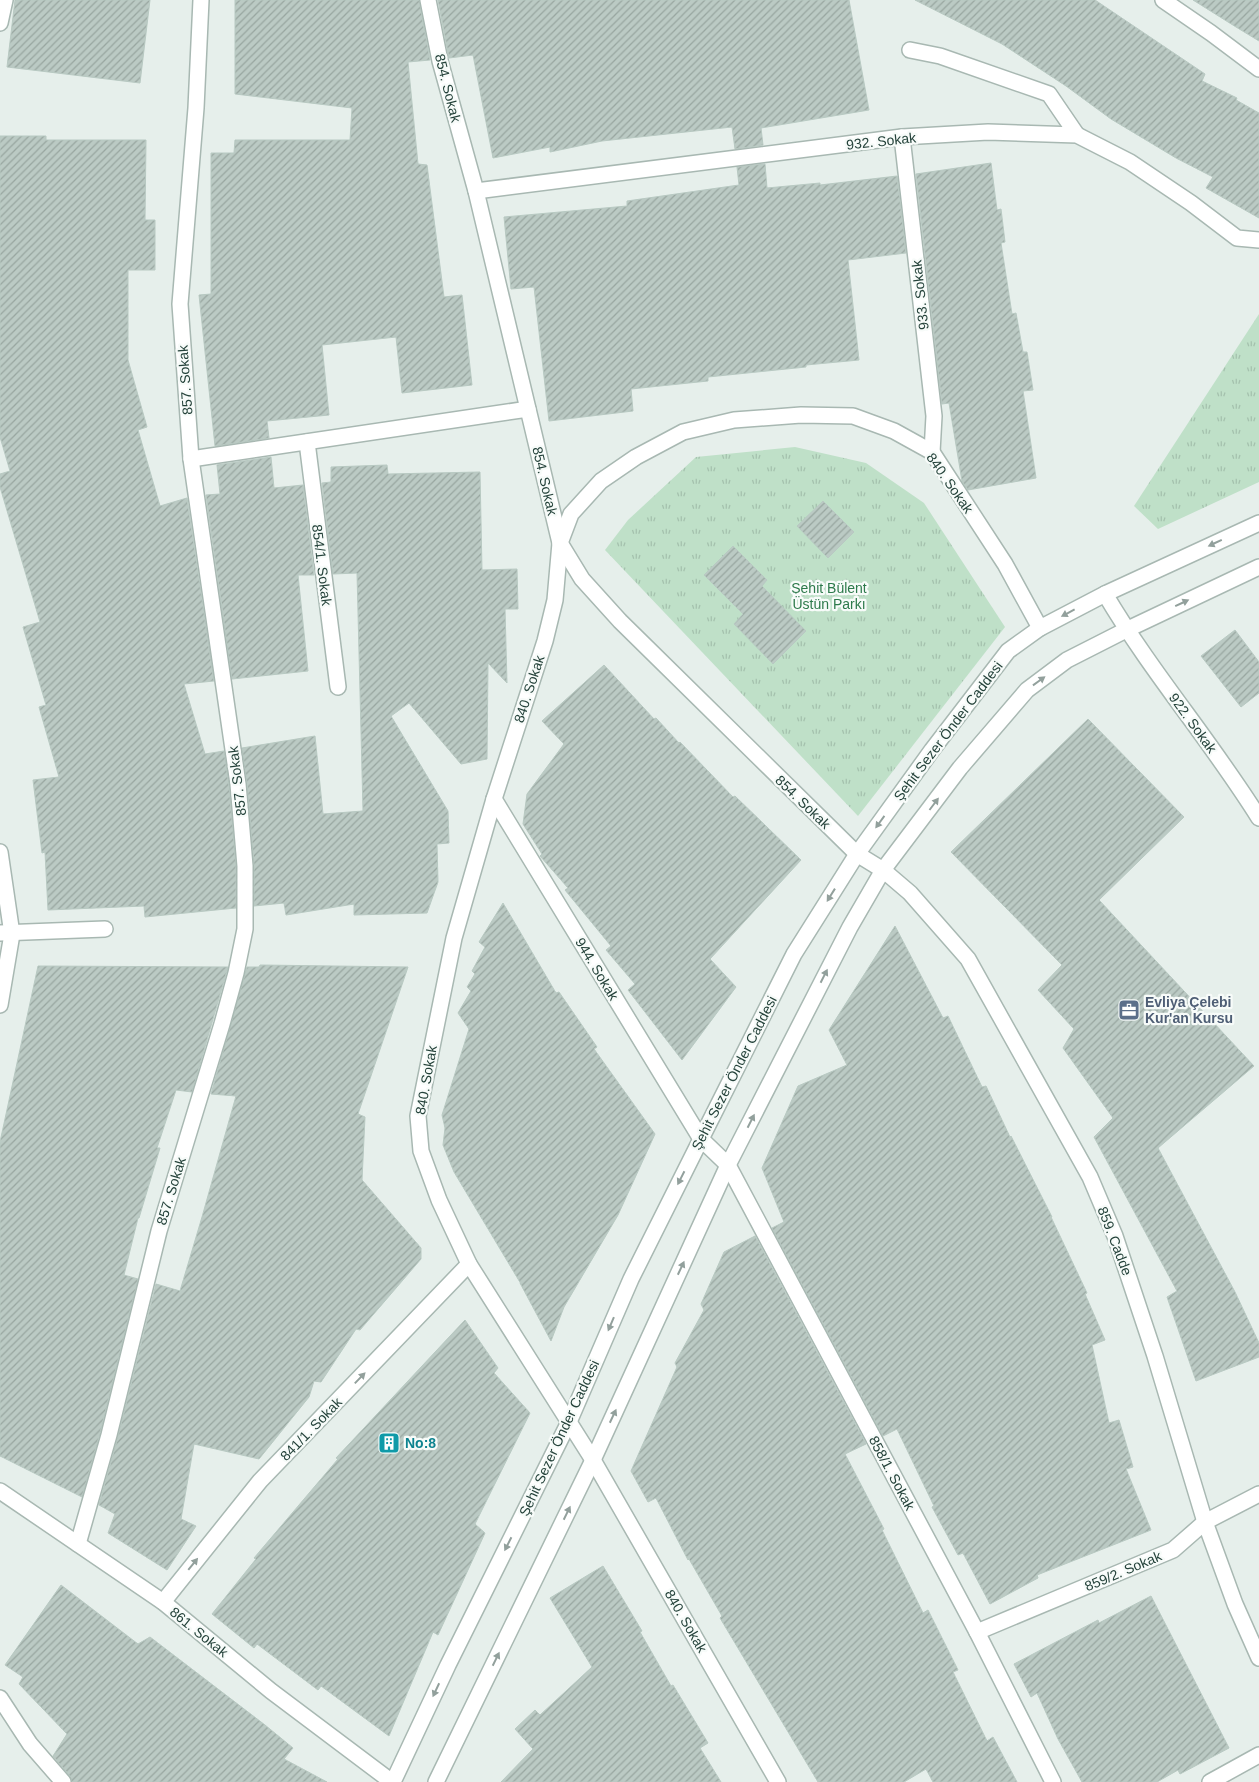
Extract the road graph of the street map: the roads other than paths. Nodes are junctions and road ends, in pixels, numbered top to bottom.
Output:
1 (5, 0) edge
2 (201, 0) edge
3 (428, 0) edge
4 (1163, 0) edge
5 (0, 23) edge
6 (910, 50) dead end
7 (1259, 69) edge
8 (1077, 135) junction
9 (902, 137) junction
10 (476, 191) junction
11 (1259, 240) edge
12 (528, 410) junction
13 (307, 442) junction
14 (932, 452) junction
15 (191, 459) junction
16 (1259, 523) edge
17 (560, 544) junction
18 (1259, 567) edge
19 (1105, 594) junction
20 (1040, 628) junction
21 (1126, 630) junction
22 (338, 687) dead end
23 (494, 799) junction
24 (1259, 818) edge
25 (0, 852) edge
26 (857, 854) junction
27 (883, 870) junction
28 (105, 929) dead end
29 (6, 933) edge
30 (0, 1005) edge
31 (701, 1139) junction
32 (728, 1165) junction
33 (469, 1264) junction
34 (569, 1422) junction
35 (593, 1460) junction
36 (0, 1491) edge
37 (1259, 1494) edge
38 (1205, 1522) junction
39 (78, 1544) junction
40 (162, 1602) junction
41 (977, 1632) junction
42 (1259, 1658) edge
43 (0, 1698) edge
44 (1259, 1755) edge
45 (63, 1782) edge
46 (392, 1782) edge
47 (436, 1782) edge
48 (778, 1782) edge
49 (1052, 1782) edge
50 (1210, 1782) edge

1 - 5 street
2 - 15 street, 857. Sokak
3 - 10 street, 854. Sokak
4 - 7 street
6 - 8 street
8 - 9 street, 932. Sokak
8 - 11 street, 932. Sokak
9 - 10 street, 932. Sokak
9 - 14 street, 933. Sokak
10 - 12 street, 854. Sokak
12 - 13 street
12 - 17 street, 854. Sokak
13 - 15 street
13 - 22 street, 854/1. Sokak
14 - 17 street, 840. Sokak
14 - 20 street, 840. Sokak
15 - 39 street, 857. Sokak
16 -> 19 street, Şehit Sezer Önder Caddesi
17 - 23 street, 840. Sokak
17 - 26 street, 854. Sokak
21 -> 18 street
19 -> 20 street, Şehit Sezer Önder Caddesi
19 - 21 street, 922. Sokak
20 -> 26 street, Şehit Sezer Önder Caddesi
21 - 24 street, 922. Sokak
27 -> 21 street
23 - 31 street, 944. Sokak
23 - 33 street, 840. Sokak
25 - 29 street
26 - 27 street, 854. Sokak
26 -> 31 street, Şehit Sezer Önder Caddesi
32 -> 27 street
27 - 38 street, 859. Cadde
28 - 29 street
29 - 30 street
31 - 32 street, 944. Sokak
31 -> 34 street, Şehit Sezer Önder Caddesi
35 -> 32 street
32 - 41 street, 858/1. Sokak
33 - 34 street, 840. Sokak
40 -> 33 street, 841/1. Sokak
34 - 35 street, 840. Sokak
34 -> 46 street, Şehit Sezer Önder Caddesi
47 -> 35 street
35 - 48 street, 840. Sokak
36 - 39 street, 861. Sokak
37 - 38 street, 859/2. Sokak
38 - 41 street, 859/2. Sokak
38 - 42 street, 859. Cadde
39 - 40 street, 861. Sokak
40 - 46 street, 861. Sokak
41 - 49 street, 858/1. Sokak
43 - 45 street
44 - 50 street

